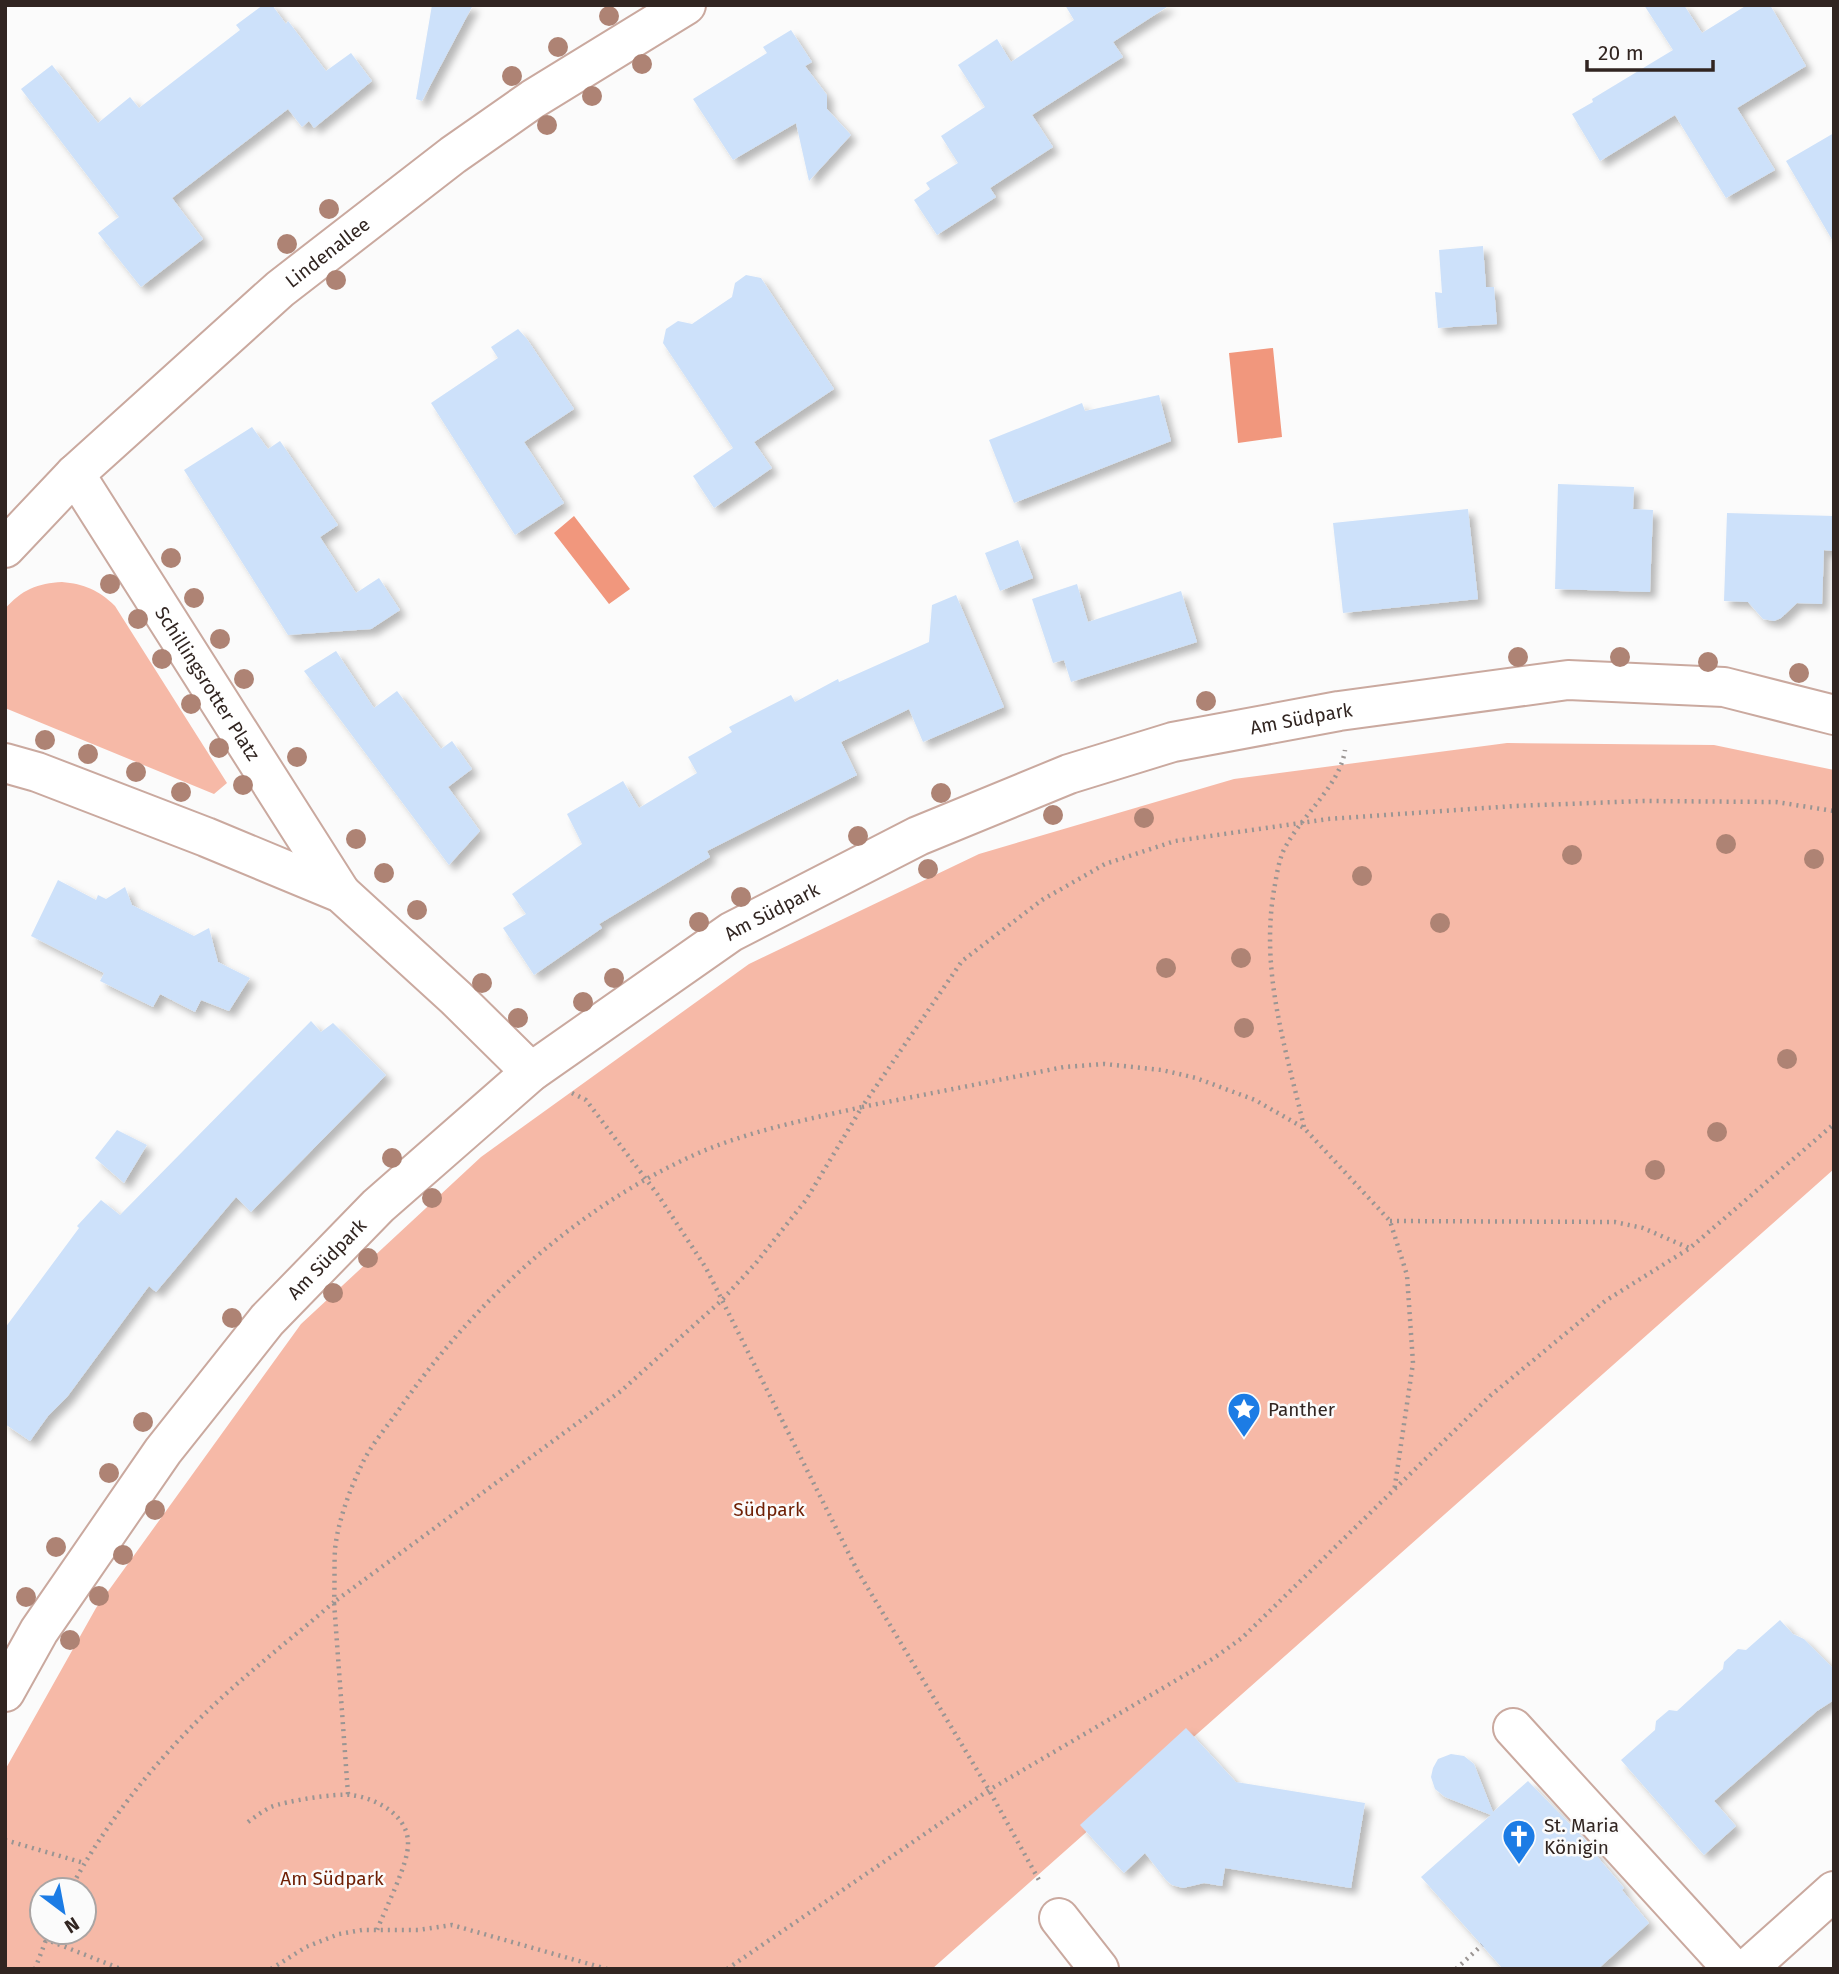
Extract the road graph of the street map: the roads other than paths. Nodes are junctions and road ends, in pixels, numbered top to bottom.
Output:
1 (686, 5) edge
2 (75, 474) junction
3 (5, 548) edge
4 (1834, 715) edge
5 (5, 763) edge
6 (341, 893) junction
7 (530, 1072) junction
8 (5, 1692) edge
9 (1513, 1728) dead end
10 (1834, 1891) edge
11 (1059, 1919) road end
12 (1099, 1969) edge
13 (1733, 1969) edge
14 (1747, 1969) edge

1 - 2 street, Lindenallee
2 - 3 street, Lindenallee
2 - 6 street, Schillingsrotter Platz
4 - 7 street, Am Südpark
5 - 6 street, Schillingsrotter Platz
6 - 7 street, Schillingsrotter Platz
7 - 8 street, Am Südpark
9 - 13 street
10 - 14 street
11 - 12 street

